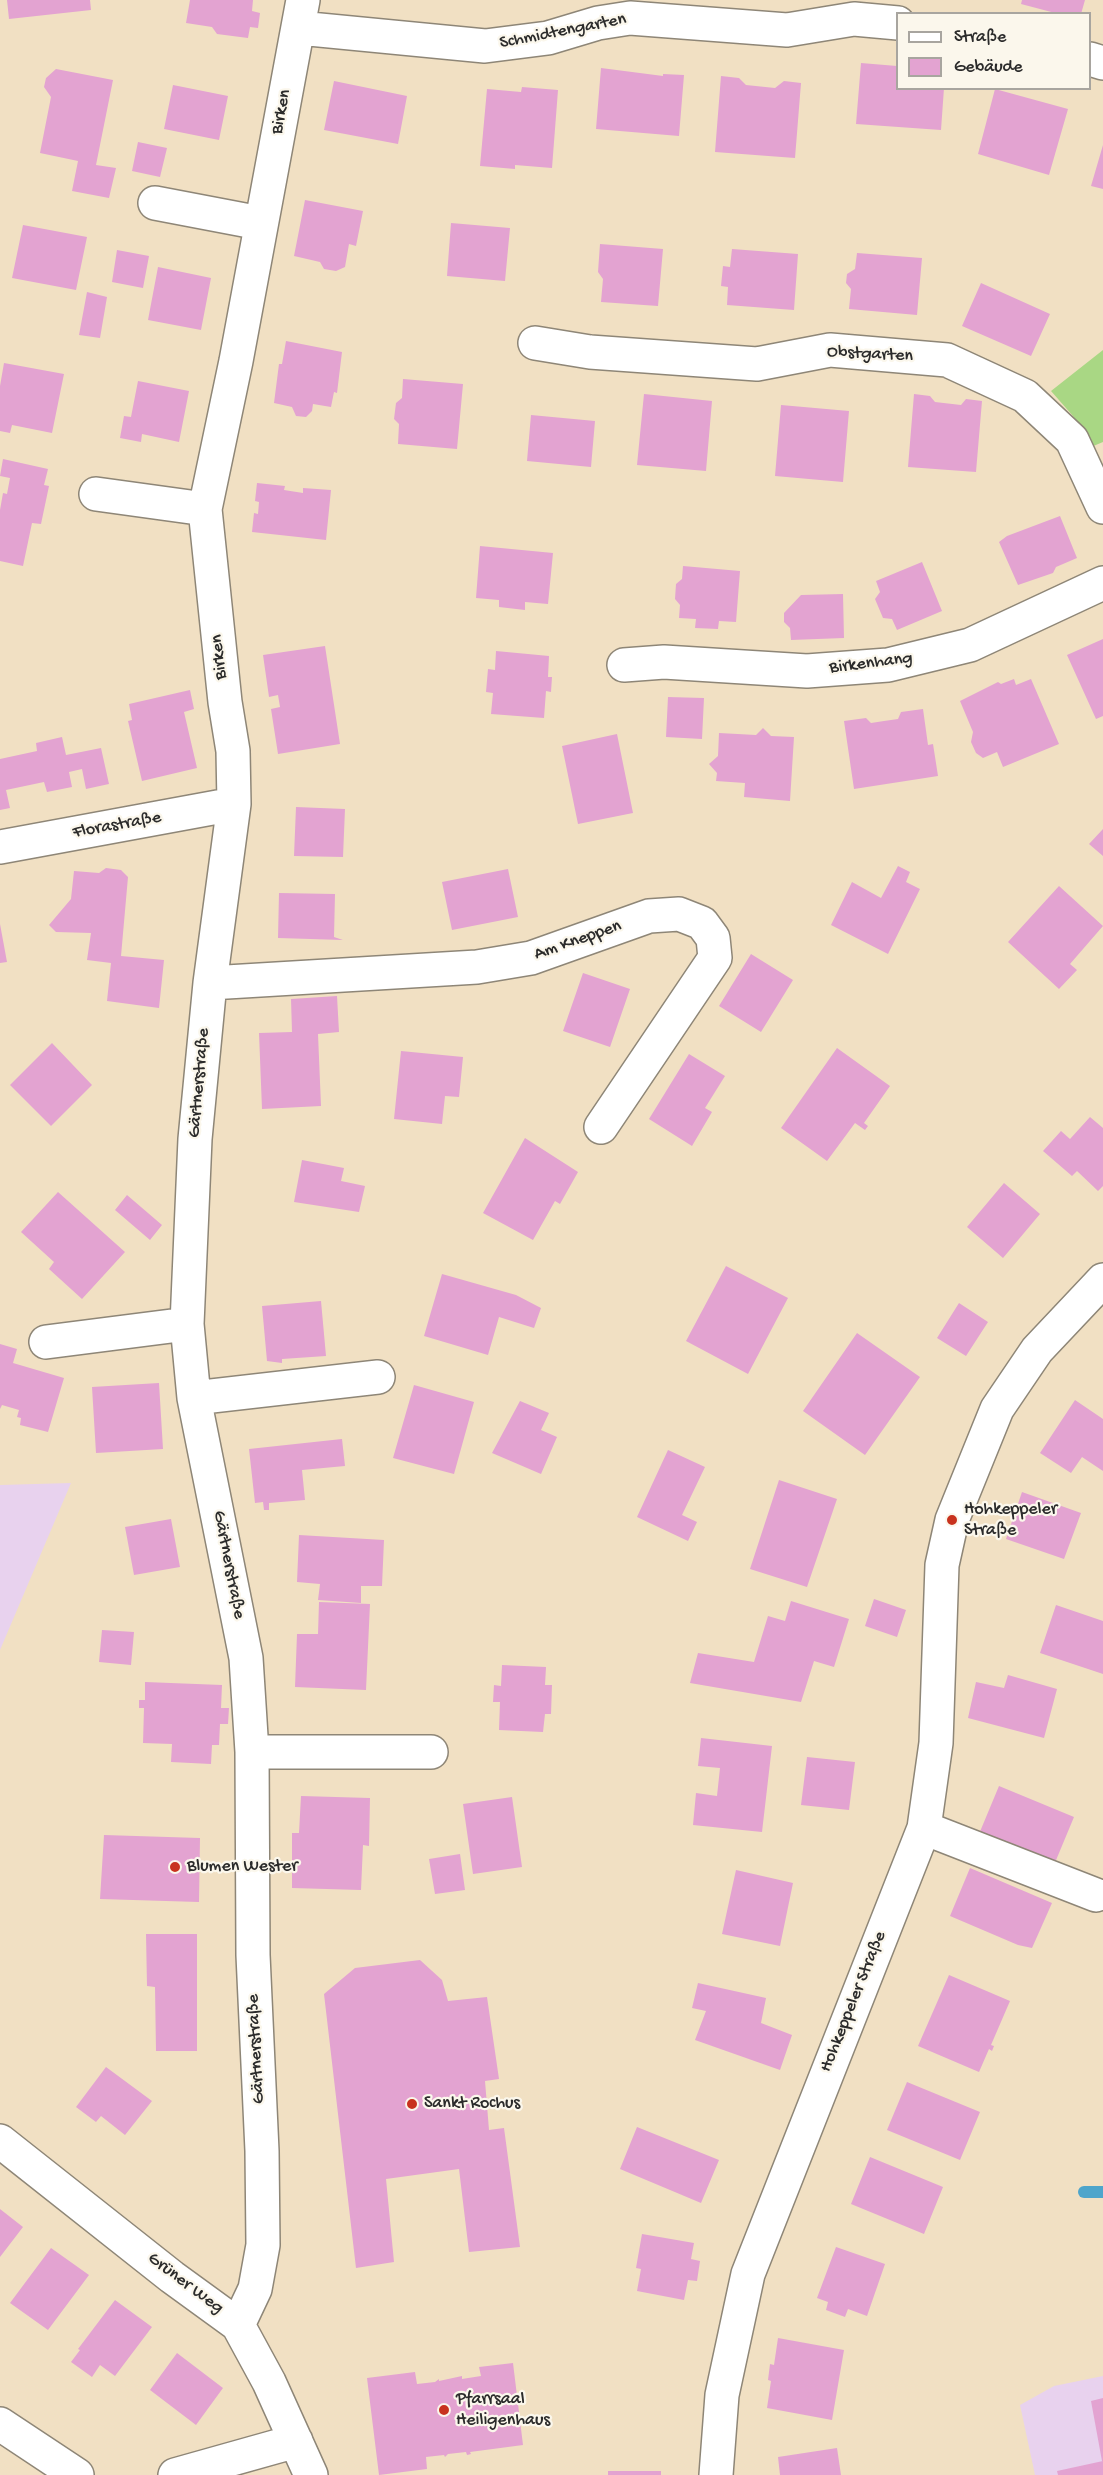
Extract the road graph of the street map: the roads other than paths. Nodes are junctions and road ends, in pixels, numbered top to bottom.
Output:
1 (301, 14) edge
2 (896, 23) edge
3 (155, 203) dead end
4 (260, 223) junction
5 (535, 343) dead end
6 (96, 494) dead end
7 (1103, 507) edge
8 (205, 509) junction
9 (1103, 583) edge
10 (624, 665) dead end
11 (234, 804) junction
12 (0, 847) edge
13 (210, 983) junction
14 (601, 1127) dead end
15 (1103, 1280) edge
16 (187, 1324) junction
17 (46, 1342) dead end
18 (378, 1377) dead end
19 (194, 1398) junction
20 (252, 1752) junction
21 (431, 1752) dead end
22 (924, 1828) junction
23 (1096, 1895) dead end
24 (0, 2141) edge
25 (238, 2325) junction
26 (0, 2424) edge
27 (296, 2441) junction
28 (77, 2475) edge
29 (175, 2475) edge
30 (311, 2475) edge
31 (716, 2475) edge

1 - 2 street, Schmidtengarten
1 - 4 street, Birken
3 - 4 street
4 - 8 street, Birken
5 - 7 street, Obstgarten
6 - 8 street
8 - 11 street, Birken
9 - 10 street, Birkenhang
11 - 12 street, Florastraße
11 - 13 street, Gärtnerstraße
13 - 14 street, Am Kneppen
13 - 16 street, Gärtnerstraße
15 - 22 street, Hohkeppeler Straße
16 - 17 street
16 - 19 street, Gärtnerstraße
18 - 19 street
19 - 20 street, Gärtnerstraße
20 - 21 street
20 - 25 street, Gärtnerstraße
22 - 23 street
22 - 31 street, Hohkeppeler Straße
24 - 25 street, Grüner Weg
25 - 27 street, Grüner Weg
26 - 28 street
27 - 29 street
27 - 30 street, Grüner Weg

